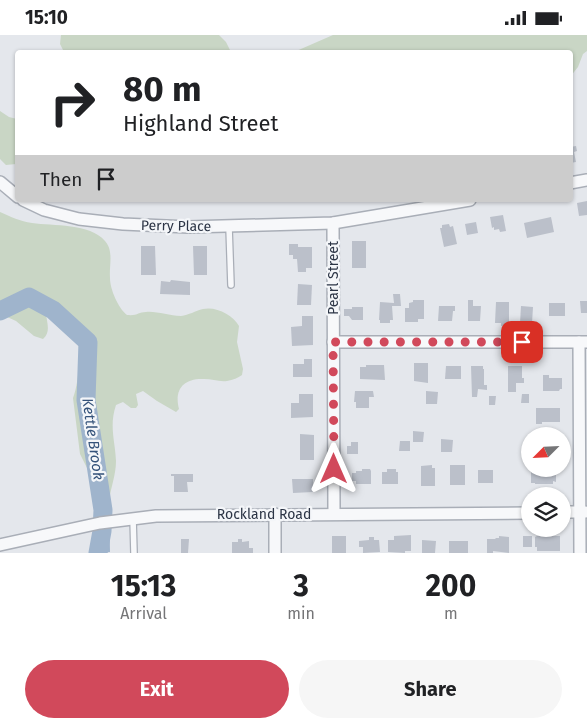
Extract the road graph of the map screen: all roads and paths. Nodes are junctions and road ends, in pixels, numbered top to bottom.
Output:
1 (587, 180) edge
2 (0, 182) edge
3 (573, 182) edge
4 (15, 194) edge
5 (28, 202) edge
6 (458, 202) edge
7 (333, 223) junction
8 (229, 227) junction
9 (231, 285) dead end
10 (333, 342) junction
11 (583, 342) edge
12 (583, 512) edge
13 (521, 513) edge
14 (275, 514) junction
15 (334, 514) junction
16 (133, 518) junction
17 (0, 545) edge
18 (134, 553) edge
19 (275, 553) edge
20 (580, 553) edge

1 - 3 street
2 - 4 street
5 - 8 street, Perry Place
6 - 7 street, Perry Place
7 - 8 street, Perry Place
7 - 10 street, Pearl Street
8 - 9 lane
10 - 11 street
10 - 15 street, Pearl Street
11 - 12 street
12 - 20 street
13 - 15 street, Rockland Road
14 - 15 street, Rockland Road
14 - 16 street, Rockland Road
14 - 19 street
16 - 17 street, Rockland Road
16 - 18 lane

